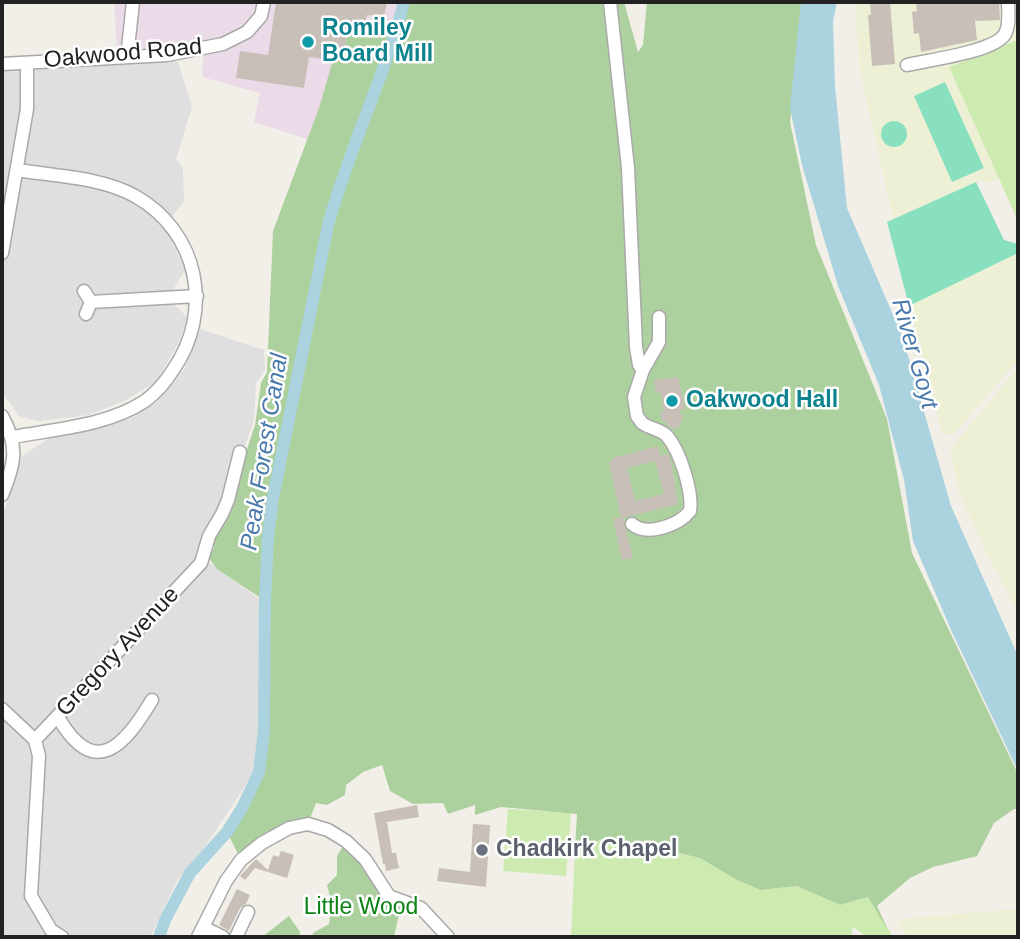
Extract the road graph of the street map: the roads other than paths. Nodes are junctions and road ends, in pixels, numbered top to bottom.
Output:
1 (133, 2) edge
2 (264, 2) edge
3 (610, 2) edge
4 (1008, 2) edge
5 (127, 57) junction
6 (27, 63) junction
7 (2, 64) edge
8 (907, 65) dead end
9 (17, 170) junction
10 (6, 201) edge
11 (2, 253) edge
12 (197, 296) junction
13 (87, 302) dead end
14 (659, 317) dead end
15 (643, 370) junction
16 (2, 416) edge
17 (13, 438) junction
18 (240, 452) dead end
19 (2, 495) edge
20 (632, 524) dead end
21 (152, 700) dead end
22 (2, 709) edge
23 (58, 716) junction
24 (35, 740) junction
25 (248, 912) dead end
26 (200, 932) edge
27 (54, 935) edge
28 (223, 937) edge
29 (236, 937) edge
30 (448, 937) edge

1 - 5 street
2 - 5 street, Oakwood Road
3 - 15 street
4 - 8 street
5 - 6 street, Oakwood Road
6 - 7 street, Oakwood Road
6 - 9 street
9 - 10 street
9 - 12 street
10 - 11 street
12 - 13 street
12 - 17 street
14 - 15 street
15 - 20 street
16 - 17 street
17 - 19 street
18 - 23 street, Gregory Avenue
21 - 23 street
22 - 24 street
23 - 24 street, Gregory Avenue
24 - 27 street
25 - 29 street
26 - 28 street
26 - 30 street

